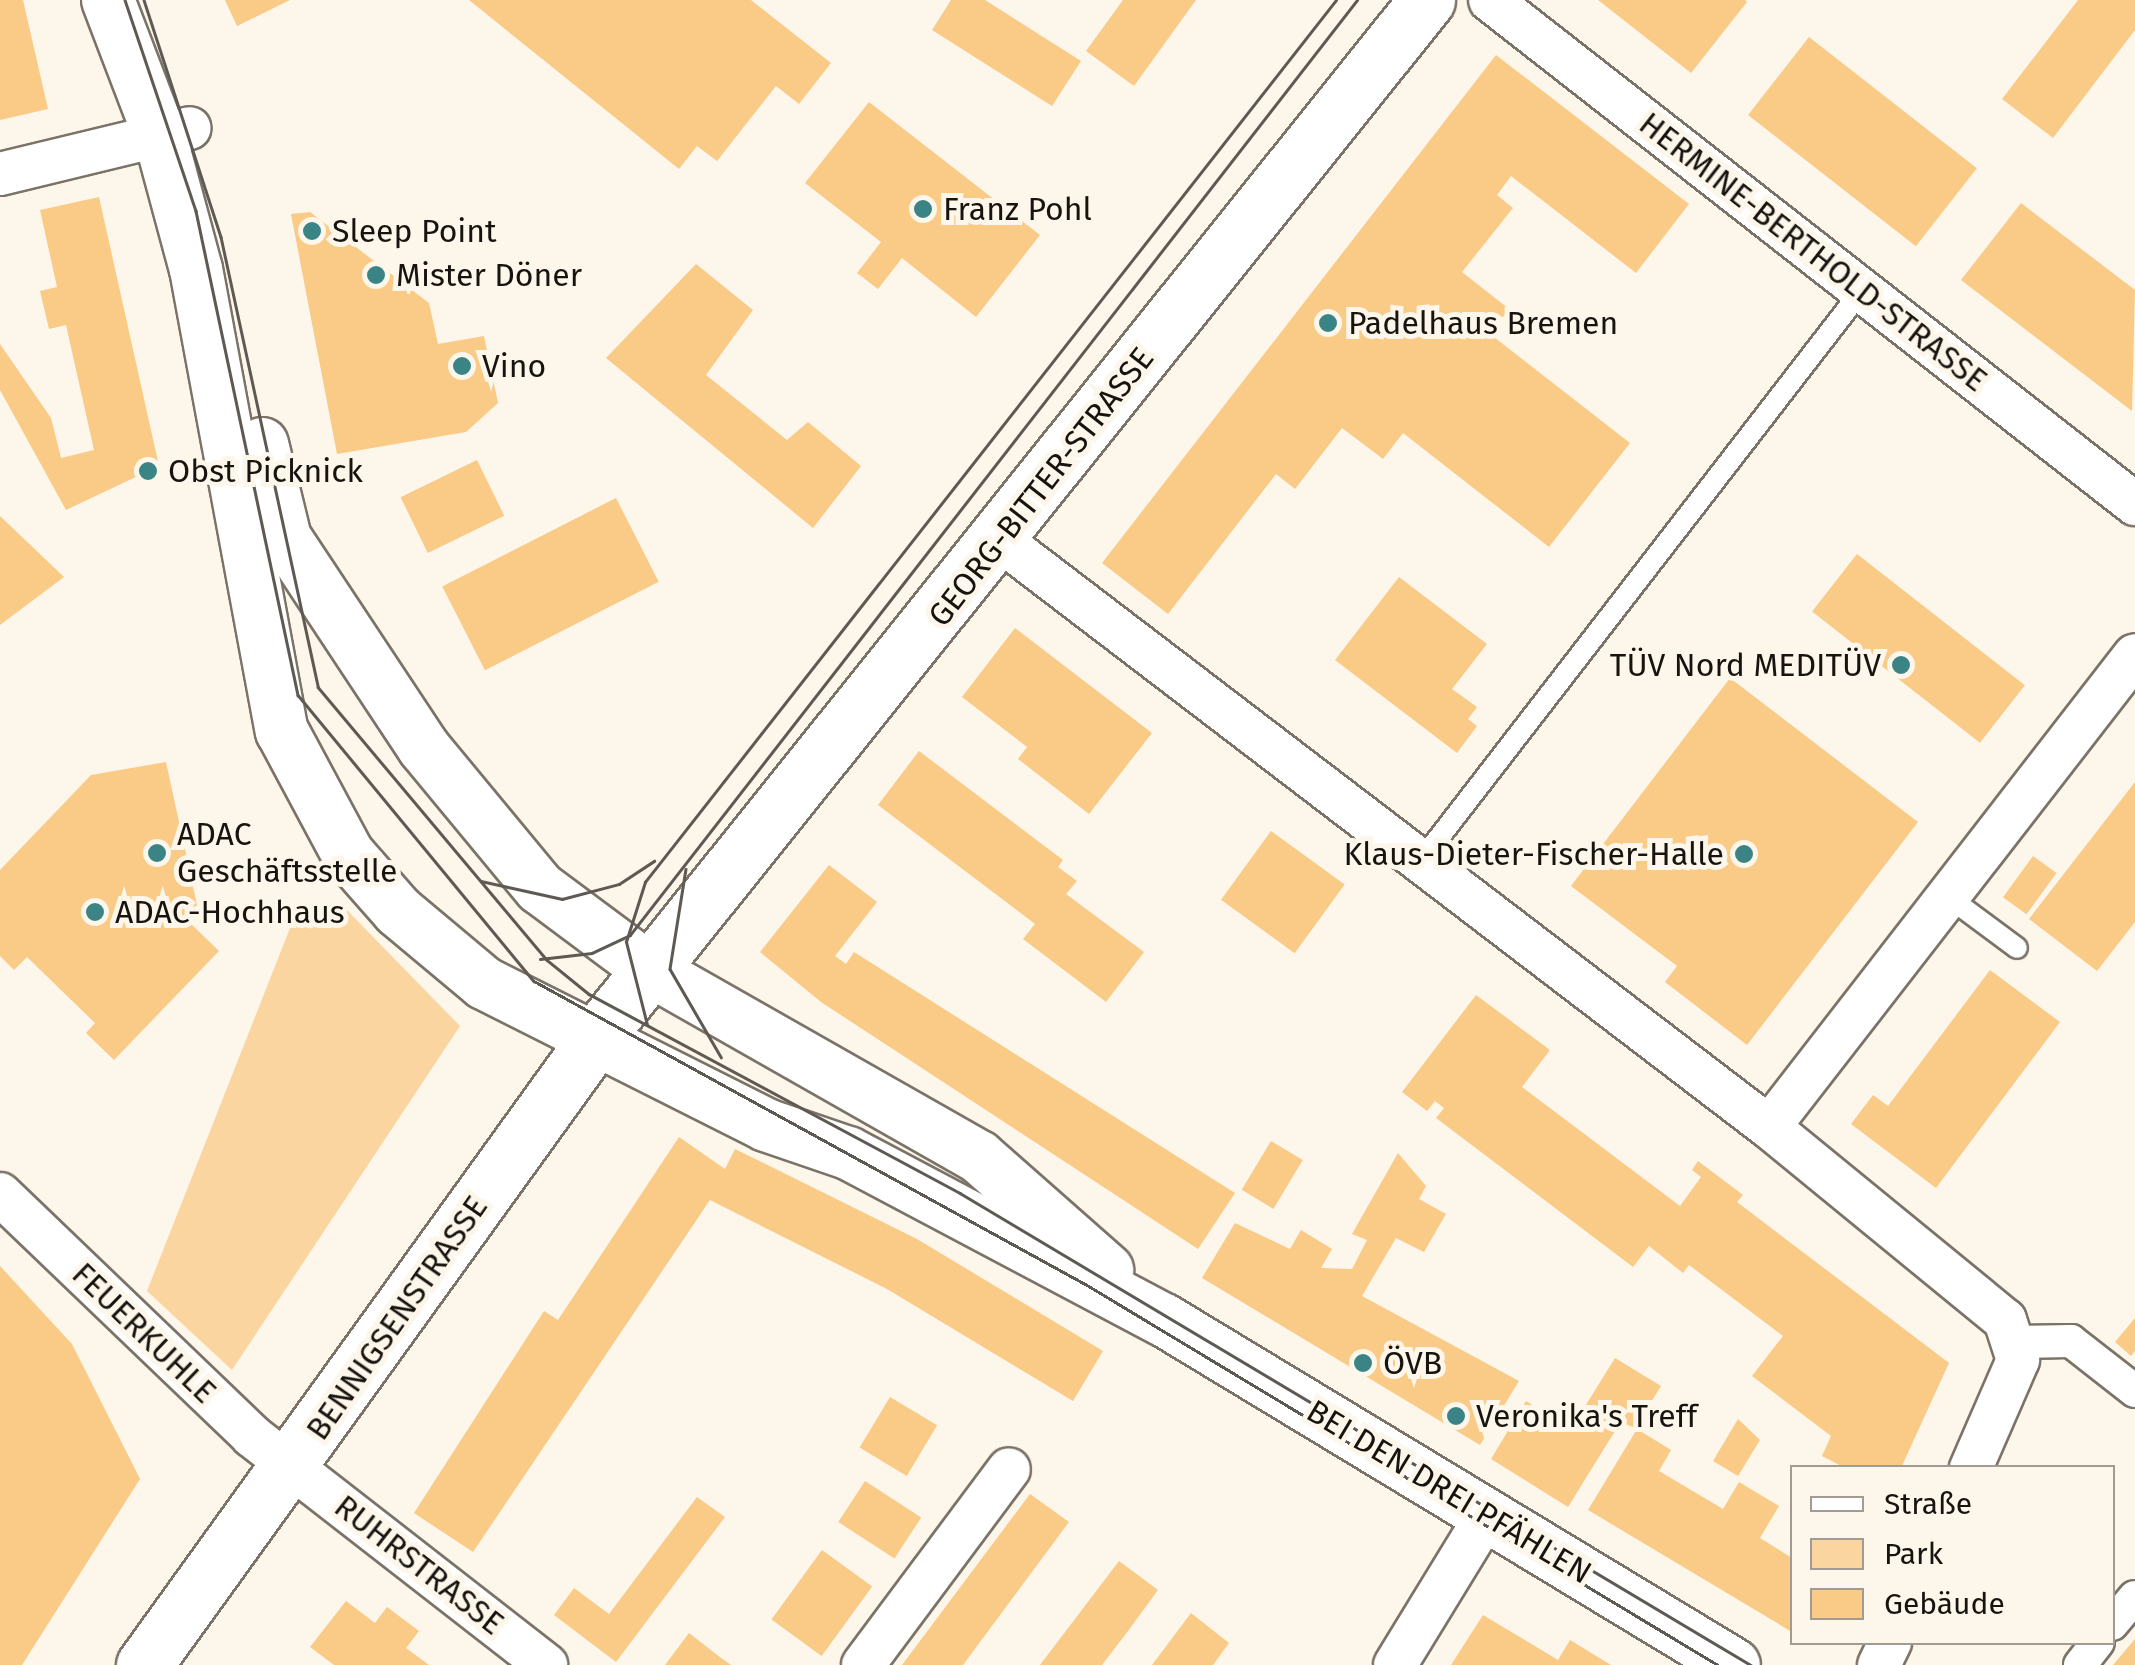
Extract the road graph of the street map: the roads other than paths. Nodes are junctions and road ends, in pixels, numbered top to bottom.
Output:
1 (108, 0) edge
2 (144, 0) edge
3 (1426, 0) edge
4 (1490, 0) edge
5 (175, 132) junction
6 (0, 174) edge
7 (1862, 290) junction
8 (2135, 504) edge
9 (1000, 540) junction
10 (2135, 655) edge
11 (1417, 866) junction
12 (1947, 896) junction
13 (2017, 948) dead end
14 (650, 970) junction
15 (595, 1039) junction
16 (1769, 1126) junction
17 (0, 1194) edge
18 (1164, 1320) junction
19 (2011, 1331) junction
20 (2135, 1391) edge
21 (1972, 1465) edge
22 (291, 1468) junction
23 (1009, 1469) dead end
24 (1486, 1515) junction
25 (2135, 1596) edge
26 (2115, 1620) edge
27 (2096, 1645) edge
28 (144, 1665) edge
29 (546, 1665) edge
30 (863, 1665) edge
31 (1395, 1665) edge
32 (1734, 1665) edge
33 (2080, 1665) edge

1 - 5 street
2 - 5 street
3 - 9 main road, GEORG-BITTER-STRASSE
4 - 7 street, HERMINE-BERTHOLD-STRASSE
5 - 6 street
5 - 14 street, BEI DEN DREI PFÄHLEN
5 - 15 street, BEI DEN DREI PFÄHLEN
7 - 8 street, HERMINE-BERTHOLD-STRASSE
7 - 11 lane
9 - 11 street
9 - 14 main road, GEORG-BITTER-STRASSE
10 - 12 street
11 - 16 street
12 - 13 lane
12 - 16 street
14 - 15 main road, BENNIGSENSTRASSE
14 - 18 street, BEI DEN DREI PFÄHLEN
15 - 18 street, BEI DEN DREI PFÄHLEN
15 - 22 main road, BENNIGSENSTRASSE
16 - 19 street
17 - 22 street, FEUERKUHLE
18 - 24 street, BEI DEN DREI PFÄHLEN
19 - 20 street
19 - 21 street
22 - 28 main road, BENNIGSENSTRASSE
22 - 29 street, RUHRSTRASSE
23 - 30 street
24 - 31 street
24 - 32 street, BEI DEN DREI PFÄHLEN
25 - 26 street
27 - 33 street

